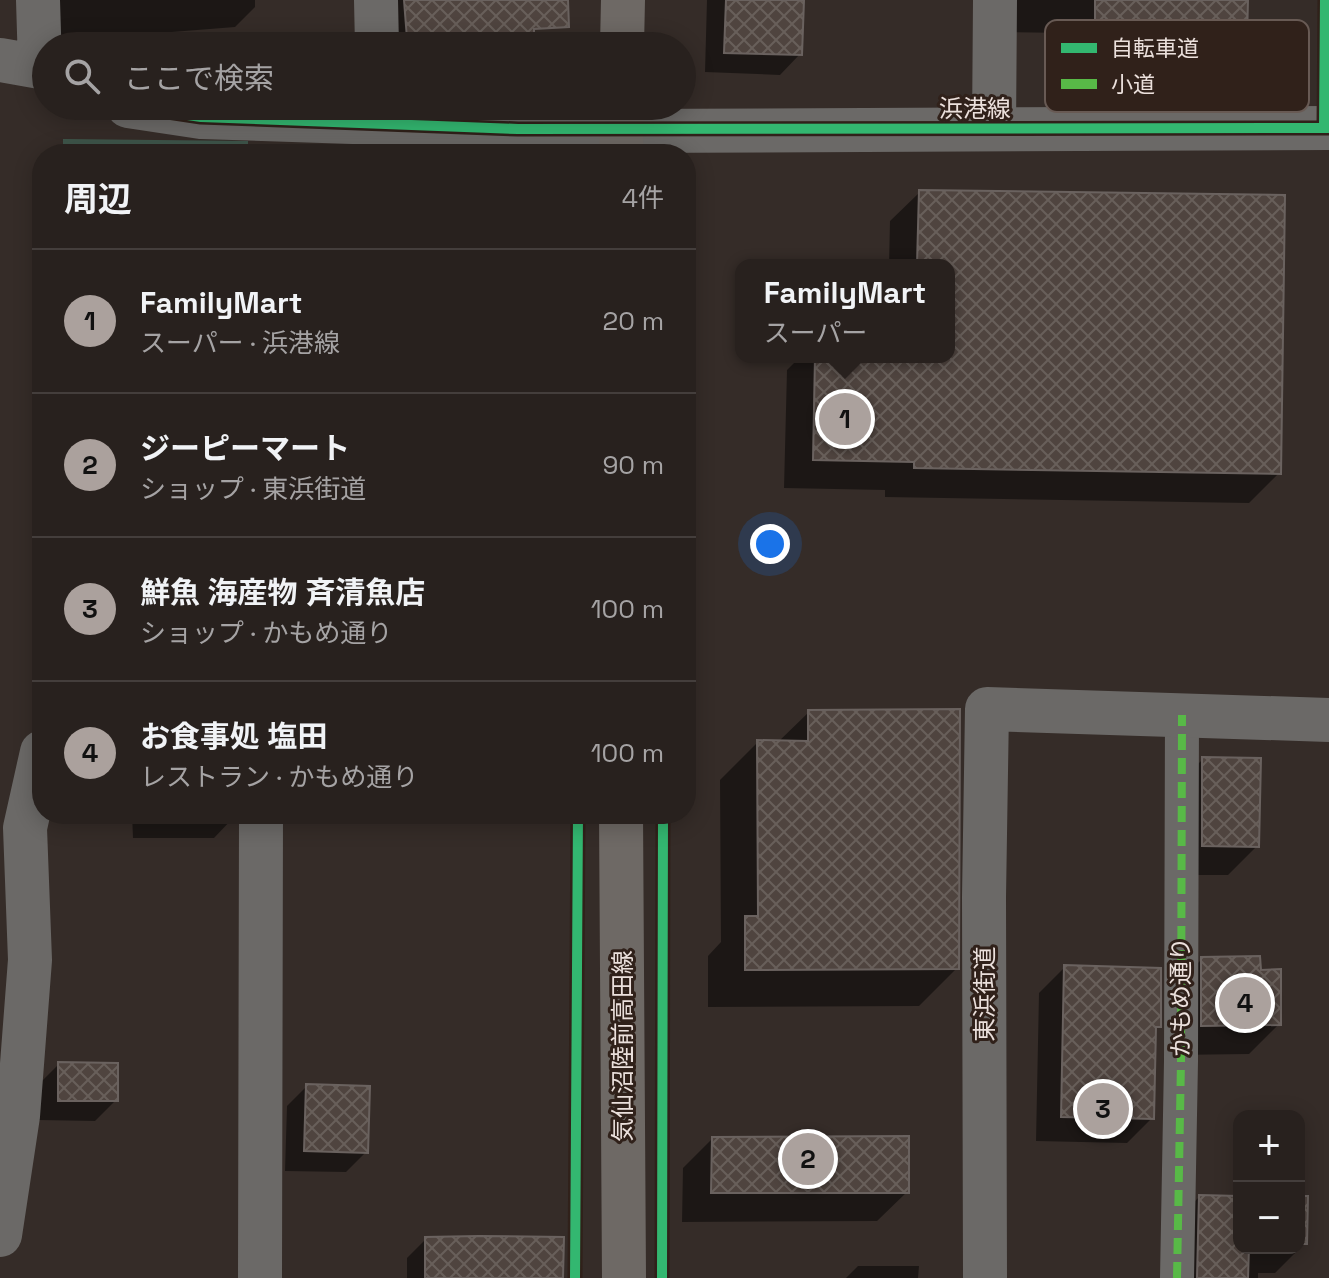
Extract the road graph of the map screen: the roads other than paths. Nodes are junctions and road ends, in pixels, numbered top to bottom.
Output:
1 (38, 0) edge
2 (376, 0) edge
3 (623, 0) edge
4 (995, 0) edge
5 (34, 32) edge
6 (377, 32) edge
7 (622, 32) edge
8 (32, 43) edge
9 (29, 64) edge
10 (211, 120) edge
11 (345, 120) edge
12 (468, 120) edge
13 (1329, 128) edge
14 (994, 129) junction
15 (621, 130) edge
16 (264, 136) edge
17 (1182, 715) junction
18 (1329, 720) edge
19 (32, 797) edge
20 (261, 824) edge
21 (621, 824) edge
22 (0, 1235) edge
23 (260, 1278) edge
24 (624, 1278) edge
25 (985, 1278) edge
26 (1177, 1278) edge

1 - 5 street
2 - 6 street
3 - 7 main road
4 - 14 street
8 - 9 street
10 - 16 street, 浜港線
11 - 16 street, 浜港線
12 - 15 street, 浜港線
13 - 14 street, 浜港線
14 - 15 street, 浜港線
17 - 18 street
17 - 25 street, 東浜街道
17 - 26 street, かもめ通り
19 - 22 street
20 - 23 street
21 - 24 main road, 気仙沼陸前高田線

